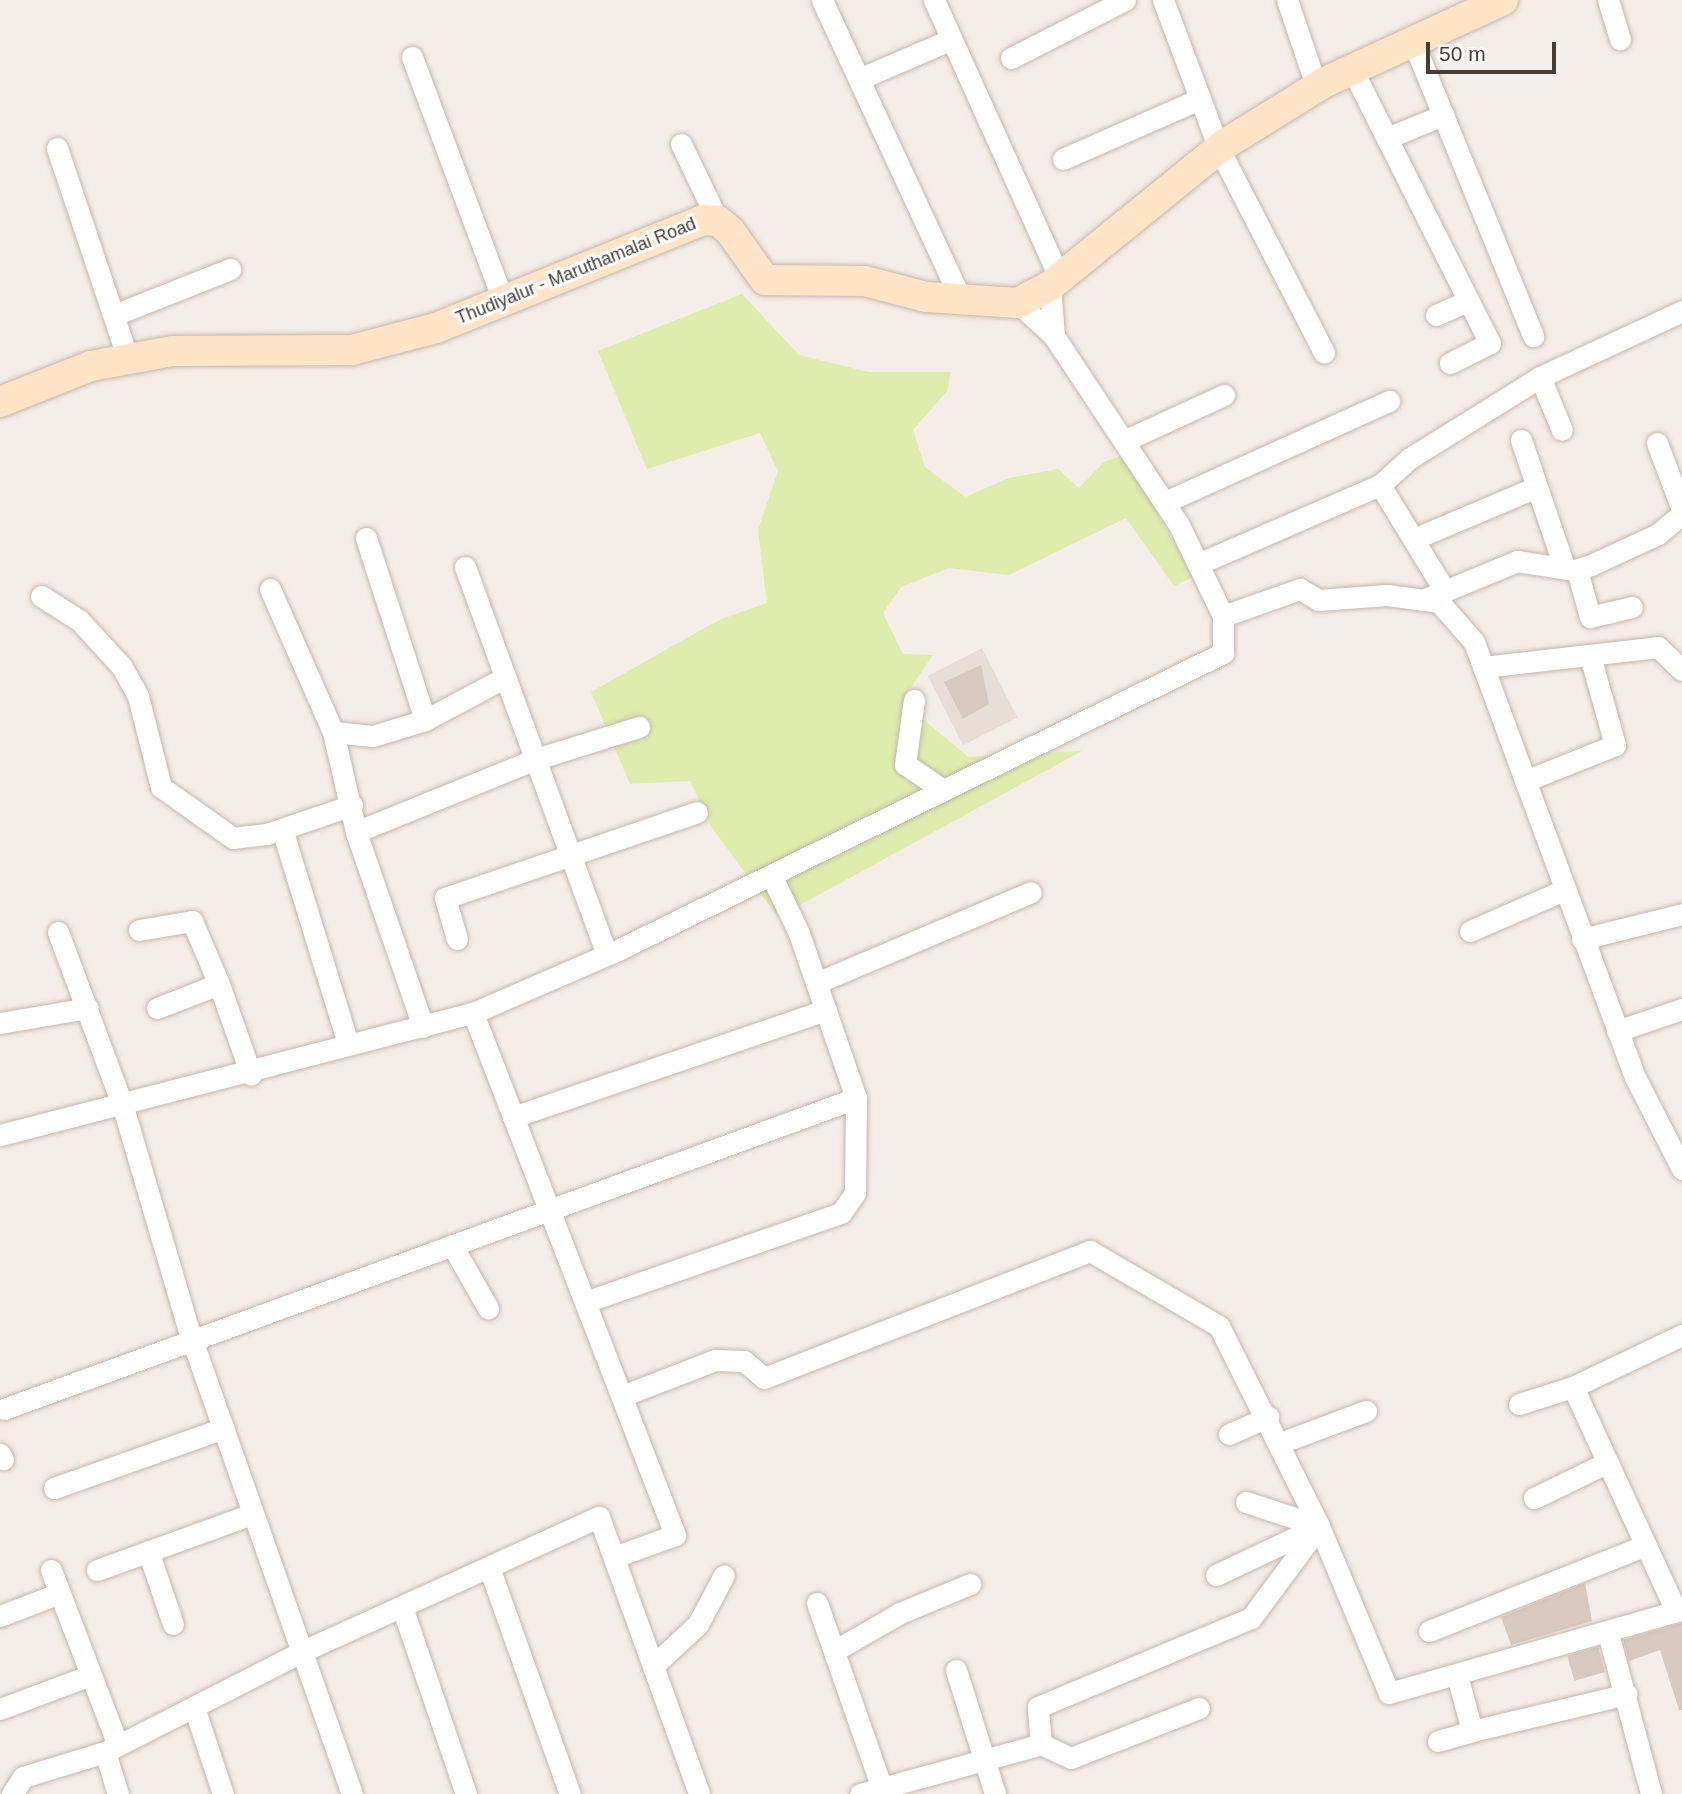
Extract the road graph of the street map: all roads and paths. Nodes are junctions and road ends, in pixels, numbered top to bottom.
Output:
1 (822, 0) edge
2 (934, 0) edge
3 (1125, 0) edge
4 (1163, 0) edge
5 (1287, 0) edge
6 (1503, 0) edge
7 (1608, 0) edge
8 (952, 39) junction
9 (1620, 39) dead end
10 (1412, 40) junction
11 (412, 57) dead end
12 (1011, 58) dead end
13 (1353, 69) junction
14 (859, 79) junction
15 (1317, 88) junction
16 (1200, 99) junction
17 (1443, 115) junction
18 (1387, 138) junction
19 (681, 144) dead end
20 (57, 148) dead end
21 (1219, 149) junction
22 (1063, 159) dead end
23 (718, 220) junction
24 (230, 269) dead end
25 (1055, 282) junction
26 (961, 299) junction
27 (503, 300) junction
28 (1468, 301) junction
29 (1018, 303) junction
30 (1682, 311) edge
31 (1436, 314) dead end
32 (114, 316) junction
33 (1054, 336) junction
34 (1532, 336) dead end
35 (1324, 352) dead end
36 (128, 359) junction
37 (1450, 363) dead end
38 (1540, 377) junction
39 (1224, 395) dead end
40 (1389, 401) dead end
41 (0, 402) edge
42 (1562, 430) dead end
43 (1126, 440) junction
44 (1521, 440) dead end
45 (1657, 443) dead end
46 (1380, 485) junction
47 (1537, 487) junction
48 (1165, 502) junction
49 (1682, 512) edge
50 (366, 538) dead end
51 (1416, 538) junction
52 (1198, 564) junction
53 (465, 567) dead end
54 (1571, 569) junction
55 (270, 589) dead end
56 (1445, 591) junction
57 (41, 596) dead end
58 (1423, 600) junction
59 (1632, 607) dead end
60 (1223, 616) junction
61 (1590, 656) junction
62 (1483, 667) junction
63 (1682, 670) edge
64 (504, 678) junction
65 (914, 700) dead end
66 (425, 720) junction
67 (639, 727) dead end
68 (333, 732) junction
69 (536, 759) junction
70 (1525, 781) junction
71 (940, 788) junction
72 (352, 805) junction
73 (697, 812) dead end
74 (282, 829) junction
75 (356, 832) junction
76 (567, 855) junction
77 (771, 875) junction
78 (1564, 890) junction
79 (1031, 892) dead end
80 (1682, 915) edge
81 (139, 930) dead end
82 (1470, 931) dead end
83 (58, 932) dead end
84 (457, 939) dead end
85 (1582, 939) junction
86 (606, 950) junction
87 (219, 984) junction
88 (816, 984) junction
89 (88, 1008) junction
90 (157, 1008) dead end
91 (1682, 1009) edge
92 (826, 1010) junction
93 (472, 1013) junction
94 (0, 1023) edge
95 (423, 1027) junction
96 (1618, 1031) junction
97 (348, 1044) junction
98 (251, 1075) junction
99 (856, 1098) junction
100 (123, 1107) junction
101 (513, 1117) junction
102 (0, 1135) edge
103 (1682, 1169) edge
104 (549, 1209) junction
105 (452, 1245) junction
106 (587, 1301) junction
107 (488, 1308) dead end
108 (1682, 1335) edge
109 (192, 1341) junction
110 (1573, 1387) junction
111 (622, 1396) junction
112 (1519, 1404) dead end
113 (4, 1409) dead end
114 (1366, 1411) dead end
115 (1268, 1417) junction
116 (224, 1428) junction
117 (1229, 1434) dead end
118 (1280, 1443) junction
119 (1608, 1462) junction
120 (54, 1488) dead end
121 (1534, 1498) dead end
122 (1246, 1502) dead end
123 (252, 1514) junction
124 (1319, 1526) junction
125 (1646, 1545) junction
126 (148, 1551) junction
127 (614, 1557) junction
128 (489, 1567) junction
129 (51, 1570) dead end
130 (97, 1570) dead end
131 (724, 1575) dead end
132 (1216, 1575) dead end
133 (970, 1584) dead end
134 (60, 1593) junction
135 (817, 1603) dead end
136 (402, 1606) junction
137 (1679, 1610) edge
138 (0, 1616) edge
139 (173, 1624) dead end
140 (1429, 1631) dead end
141 (1608, 1633) junction
142 (303, 1651) junction
143 (834, 1651) junction
144 (653, 1666) junction
145 (956, 1670) dead end
146 (91, 1675) junction
147 (1457, 1675) junction
148 (1627, 1694) junction
149 (194, 1707) junction
150 (1199, 1708) dead end
151 (0, 1709) edge
152 (1472, 1731) junction
153 (1438, 1741) dead end
154 (1041, 1744) junction
155 (112, 1749) junction
156 (983, 1758) junction
157 (882, 1791) edge
158 (1648, 1793) edge
159 (12, 1794) edge
160 (118, 1794) edge
161 (223, 1794) edge
162 (352, 1794) edge
163 (466, 1794) edge
164 (570, 1794) edge
165 (699, 1794) edge
166 (860, 1794) edge
167 (995, 1794) edge

1 - 14 street
2 - 8 street
3 - 12 street
4 - 16 street
5 - 15 street
6 - 10 main road
7 - 9 street
8 - 14 street
8 - 25 street
10 - 13 main road
10 - 17 street
11 - 27 street
13 - 15 main road
13 - 18 street
14 - 26 street
15 - 21 main road
16 - 21 street
16 - 22 street
17 - 18 street
17 - 34 street
18 - 28 street
19 - 23 street
20 - 32 street
21 - 25 main road
21 - 35 street
23 - 26 main road, Thudiyalur - Maruthamalai Road
23 - 27 main road, Thudiyalur - Maruthamalai Road
24 - 32 street
25 - 29 main road
25 - 33 street
26 - 29 main road, Thudiyalur - Maruthamalai Road
27 - 36 main road, Thudiyalur - Maruthamalai Road
28 - 31 street
28 - 37 street
29 - 33 street
30 - 38 street
32 - 36 street
33 - 43 street
36 - 41 main road, Thudiyalur - Maruthamalai Road
38 - 42 street
38 - 46 street
39 - 43 street
40 - 48 street
43 - 48 street
44 - 47 street
45 - 49 street
46 - 51 street
46 - 52 street
47 - 51 street
47 - 54 street
48 - 52 street
49 - 54 street
50 - 66 street
51 - 56 street
52 - 60 street
53 - 64 street
54 - 56 street
54 - 59 street
55 - 68 street
56 - 58 street
57 - 74 street
58 - 60 street
58 - 62 street
60 - 71 street
61 - 62 street
61 - 63 street
61 - 70 street
62 - 70 street
64 - 66 street
64 - 69 street
65 - 71 street
66 - 68 street
67 - 69 street
68 - 72 street
69 - 75 street
69 - 76 street
70 - 78 street
71 - 77 street
72 - 74 street
72 - 75 street
73 - 76 street
74 - 97 street
75 - 95 street
76 - 84 street
76 - 86 street
77 - 86 street
77 - 88 street
78 - 82 street
78 - 85 street
79 - 88 street
80 - 85 street
81 - 87 street
83 - 89 street
85 - 96 street
86 - 93 street
87 - 90 street
87 - 98 street
88 - 92 street
89 - 94 street
89 - 100 street
91 - 96 street
92 - 99 street
92 - 101 street
93 - 95 street
93 - 101 street
95 - 97 street
96 - 103 street
97 - 98 street
98 - 100 street
99 - 104 street
99 - 106 street
100 - 102 street
100 - 109 street
101 - 104 street
104 - 105 street
104 - 106 street
105 - 107 street
105 - 109 street
106 - 111 street
108 - 110 street
109 - 113 street
109 - 116 street
110 - 112 street
110 - 119 street
111 - 115 street
111 - 127 street
114 - 118 street
115 - 117 street
115 - 118 street
116 - 120 street
116 - 123 street
118 - 124 street
119 - 121 street
119 - 125 street
122 - 124 street
123 - 126 street
123 - 142 street
124 - 132 street
124 - 147 street
124 - 154 street
125 - 137 street
125 - 140 street
126 - 130 street
126 - 139 street
127 - 128 street
127 - 144 street
128 - 136 street
128 - 164 street
129 - 134 street
131 - 144 street
133 - 143 street
134 - 138 street
134 - 146 street
135 - 143 street
136 - 142 street
136 - 163 street
137 - 141 street
141 - 147 street
141 - 148 street
142 - 149 street
142 - 162 street
143 - 157 street
144 - 165 street
145 - 156 street
146 - 151 street
146 - 155 street
147 - 152 street
148 - 152 street
148 - 158 street
149 - 155 street
149 - 161 street
150 - 154 street
152 - 153 street
154 - 156 street
155 - 159 street
155 - 160 street
156 - 157 street
156 - 167 street
157 - 166 street

